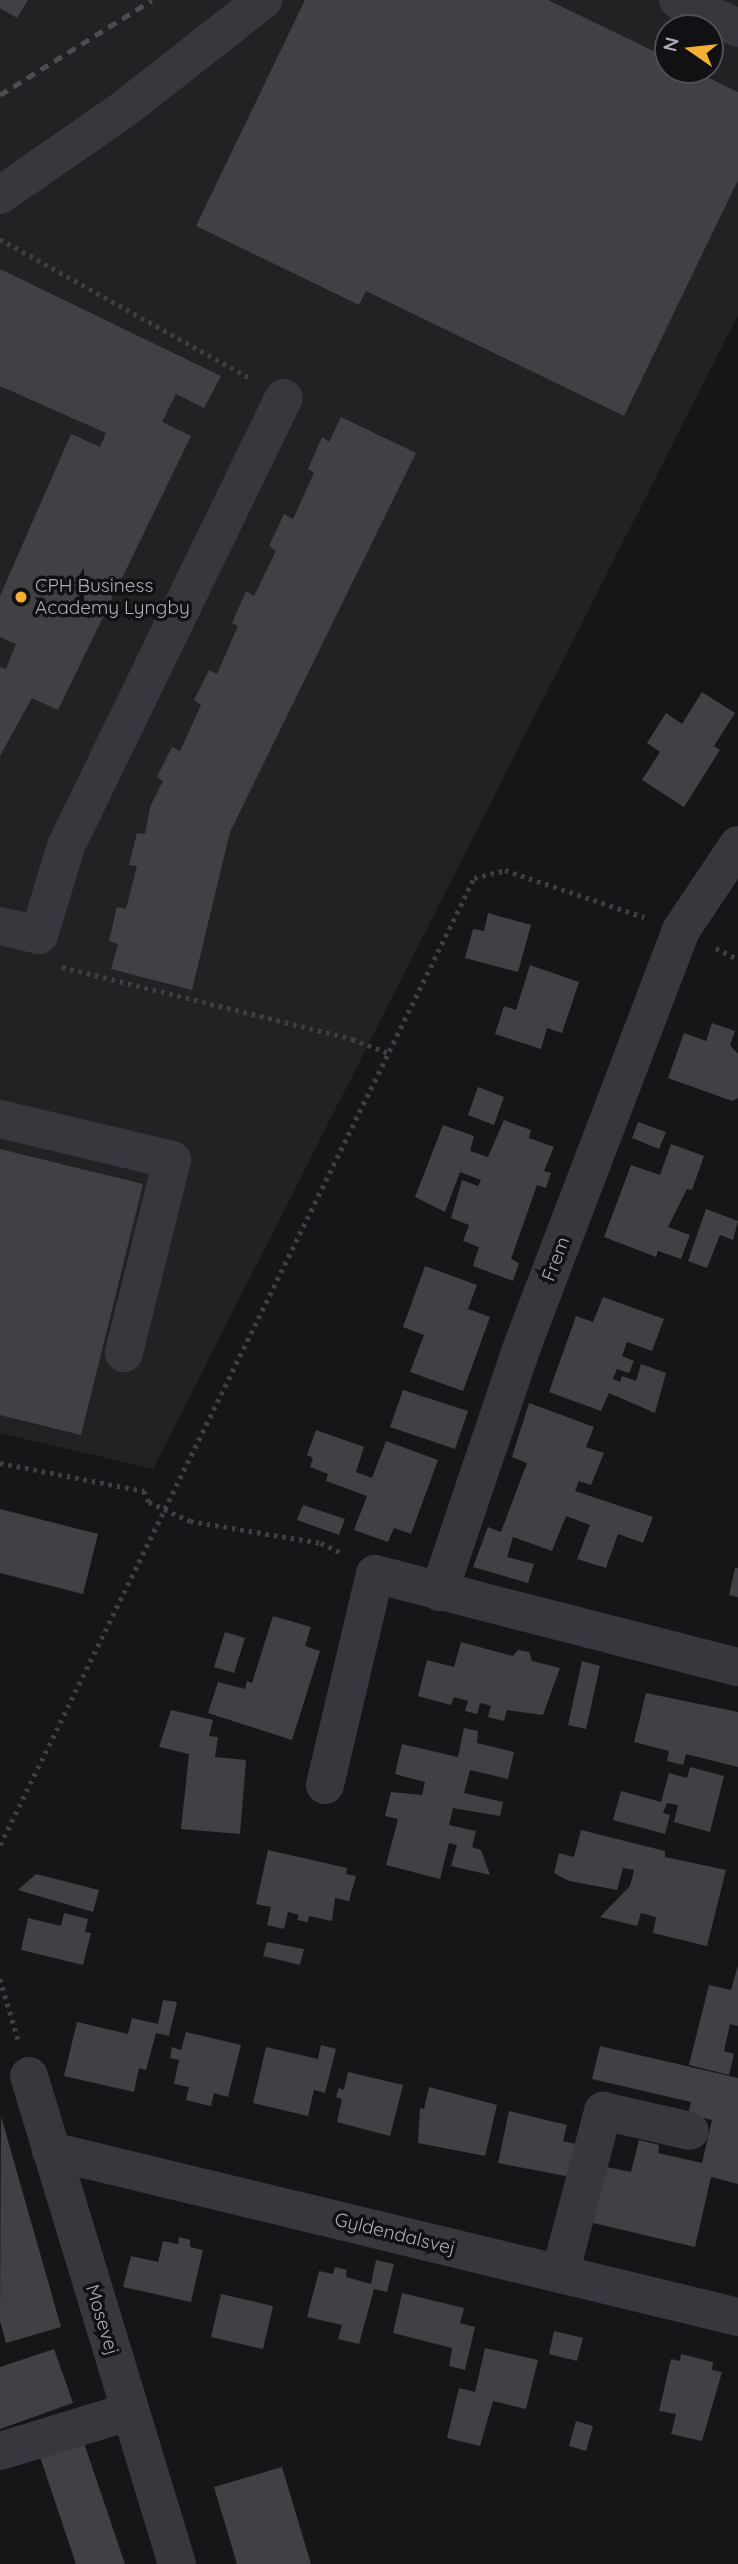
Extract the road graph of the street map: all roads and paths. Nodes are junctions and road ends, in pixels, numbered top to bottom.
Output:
1 (263, 0) edge
2 (678, 0) edge
3 (738, 28) edge
4 (0, 195) edge
5 (0, 239) edge
6 (284, 398) joint
7 (738, 845) edge
8 (0, 926) edge
9 (681, 930) junction
10 (38, 935) junction
11 (738, 959) edge
12 (388, 1053) junction
13 (0, 1119) edge
14 (124, 1353) dead end
15 (0, 1463) edge
16 (167, 1509) junction
17 (375, 1574) junction
18 (439, 1592) junction
19 (738, 1667) edge
20 (325, 1785) dead end
21 (0, 1846) edge
22 (0, 1979) edge
23 (29, 2076) joint
24 (690, 2131) dead end
25 (51, 2151) junction
26 (560, 2274) junction
27 (738, 2317) edge
28 (128, 2412) junction
29 (0, 2451) edge
30 (177, 2564) edge

1 - 4 street
2 - 3 street
5 - 6 path
6 - 10 street
7 - 9 street, Frem
8 - 10 street
9 - 11 path
9 - 12 path
9 - 18 street, Frem
10 - 12 path
12 - 16 path
13 - 14 street
15 - 16 path
16 - 17 path
16 - 21 path
17 - 18 street
17 - 20 street
18 - 19 street
22 - 23 path
23 - 25 street, Mosevej
24 - 26 street
25 - 26 street, Gyldendalsvej
25 - 28 street, Mosevej
26 - 27 street, Gyldendalsvej
28 - 29 street
28 - 30 street, Mosevej

